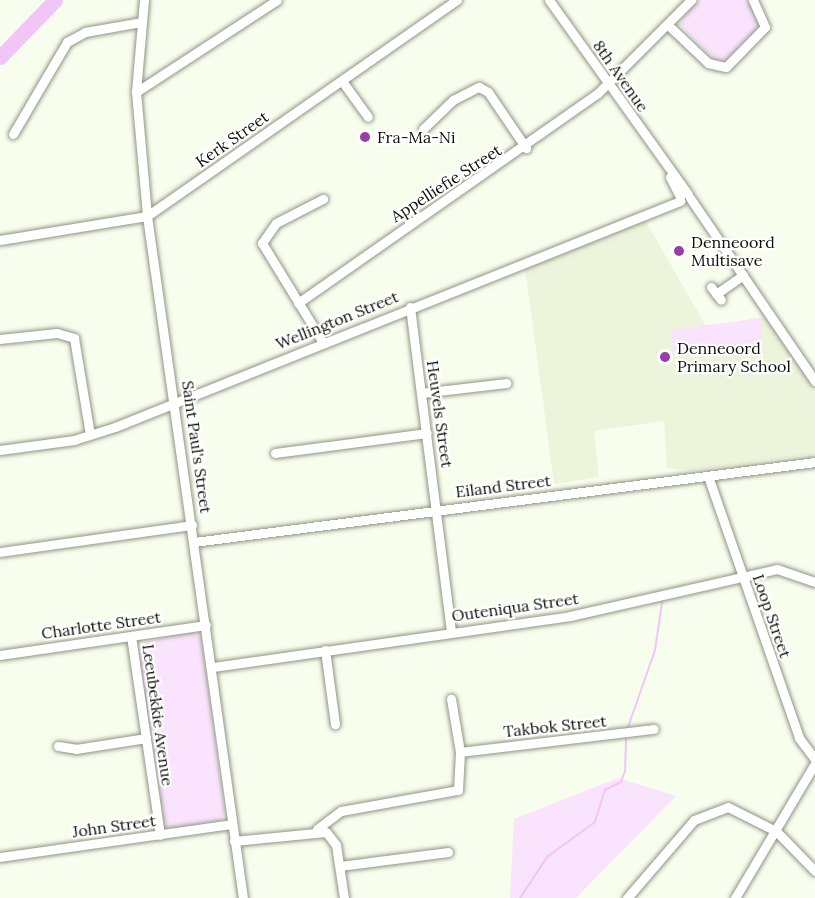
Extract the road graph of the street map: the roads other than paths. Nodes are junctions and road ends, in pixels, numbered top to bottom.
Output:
1 (144, 0) edge
2 (277, 0) edge
3 (457, 0) edge
4 (549, 0) edge
5 (691, 0) edge
6 (753, 0) edge
7 (142, 22) junction
8 (668, 25) junction
9 (342, 81) junction
10 (609, 84) junction
11 (136, 92) junction
12 (368, 117) dead end
13 (423, 129) dead end
14 (13, 134) dead end
15 (526, 148) junction
16 (323, 199) dead end
17 (685, 199) junction
18 (147, 216) junction
19 (0, 240) edge
20 (743, 275) junction
21 (716, 294) dead end
22 (298, 303) junction
23 (410, 308) junction
24 (0, 339) edge
25 (322, 341) junction
26 (815, 380) edge
27 (506, 383) dead end
28 (421, 393) junction
29 (175, 403) junction
30 (427, 433) junction
31 (90, 435) junction
32 (0, 450) edge
33 (276, 453) dead end
34 (815, 462) edge
35 (709, 478) junction
36 (438, 508) junction
37 (192, 525) junction
38 (194, 542) junction
39 (0, 552) edge
40 (742, 578) junction
41 (815, 582) edge
42 (206, 625) junction
43 (451, 632) junction
44 (131, 636) junction
45 (325, 650) junction
46 (0, 655) edge
47 (213, 667) junction
48 (451, 699) dead end
49 (335, 724) dead end
50 (654, 729) dead end
51 (146, 738) junction
52 (58, 746) dead end
53 (460, 752) junction
54 (815, 761) edge
55 (232, 824) junction
56 (317, 829) junction
57 (776, 831) junction
58 (160, 835) junction
59 (234, 841) junction
60 (448, 852) dead end
61 (0, 857) edge
62 (340, 866) junction
63 (815, 871) edge
64 (243, 898) edge
65 (344, 898) edge
66 (627, 898) edge
67 (735, 898) edge

1 - 7 street, Saint Paul's Street
2 - 11 street
3 - 9 street, Kerk Street
4 - 10 street, 8th Avenue
5 - 8 street, Appelliefie Street
6 - 8 street
7 - 11 street, Saint Paul's Street
7 - 14 street
8 - 10 street, Appelliefie Street
9 - 12 street
9 - 18 street, Kerk Street
10 - 15 street, Appelliefie Street
10 - 17 street, 8th Avenue
11 - 18 street, Saint Paul's Street
13 - 15 street
15 - 22 street, Appelliefie Street
16 - 22 street
17 - 20 street, 8th Avenue
17 - 23 street, Wellington Street
18 - 19 street, Kerk Street
18 - 29 street, Saint Paul's Street
20 - 21 street
20 - 26 street, 8th Avenue
22 - 25 street
23 - 25 street, Wellington Street
23 - 28 street, Heuvels Street
24 - 31 street
25 - 29 street, Wellington Street
27 - 28 street
28 - 30 street, Heuvels Street
29 - 31 street, Wellington Street
29 - 37 street, Saint Paul's Street
30 - 33 street
30 - 36 street, Heuvels Street
31 - 32 street, Wellington Street
34 - 35 street, Eiland Street
35 - 36 street, Eiland Street
35 - 40 street, Loop Street
36 - 38 street, Eiland Street
36 - 43 street, Heuvels Street
37 - 38 street, Saint Paul's Street
37 - 39 street
38 - 42 street, Saint Paul's Street
40 - 41 street, Outeniqua Street
40 - 43 street, Outeniqua Street
40 - 54 street, Loop Street
42 - 44 street, Charlotte Street
42 - 47 street, Saint Paul's Street
43 - 45 street, Outeniqua Street
44 - 46 street, Charlotte Street
44 - 51 street, Leeubekkie Avenue
45 - 47 street, Outeniqua Street
45 - 49 street
47 - 55 street, Saint Paul's Street
48 - 53 street
50 - 53 street, Takbok Street
51 - 52 street
51 - 58 street, Leeubekkie Avenue
53 - 56 street
54 - 57 street
55 - 58 street, John Street
55 - 59 street, Saint Paul's Street
56 - 59 street
56 - 62 street
57 - 63 street
57 - 66 street
57 - 67 street
58 - 61 street, John Street
59 - 64 street, Saint Paul's Street
60 - 62 street
62 - 65 street

